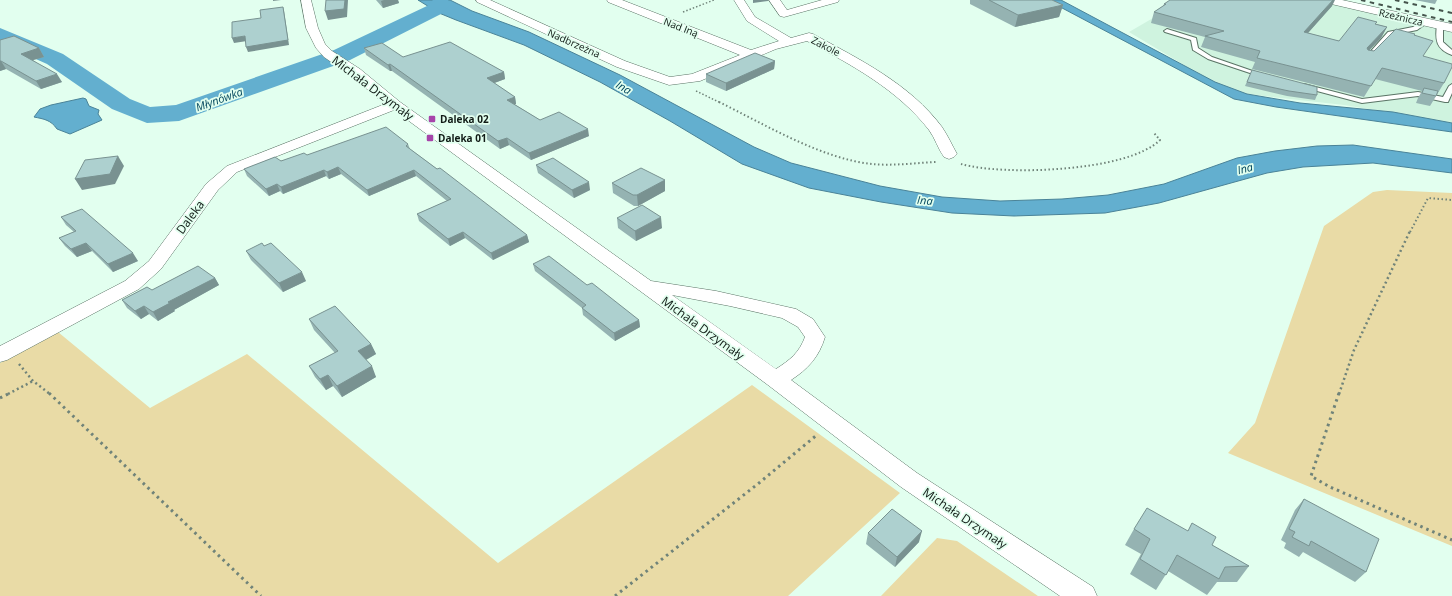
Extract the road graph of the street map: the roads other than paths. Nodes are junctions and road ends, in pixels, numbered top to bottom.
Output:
1 (306, 0) edge
2 (481, 0) edge
3 (612, 0) edge
4 (739, 0) edge
5 (774, 0) edge
6 (834, 0) edge
7 (1327, 0) edge
8 (1425, 22) junction
9 (1440, 25) junction
10 (1452, 28) edge
11 (1167, 31) dead end
12 (789, 42) junction
13 (1452, 53) edge
14 (751, 54) junction
15 (1365, 60) edge
16 (1270, 77) edge
17 (669, 81) joint
18 (1294, 83) edge
19 (1452, 86) edge
20 (395, 105) junction
21 (952, 158) road end
22 (644, 286) junction
23 (4, 353) edge
24 (776, 380) junction
25 (1083, 596) edge

1 - 20 street, Michała Drzymały
2 - 17 street, Nadbrzeżna
3 - 14 street, Nad Iną
4 - 12 street
5 - 6 street
7 - 8 street, Rzeźnicza
8 - 9 street, Rzeźnicza
8 - 15 lane
9 - 10 street, Rzeźnicza
9 - 13 lane
11 - 16 lane
12 - 14 street, Zakole
12 - 21 street, Zakole
14 - 17 street, Zakole
18 - 19 lane
20 - 22 street, Michała Drzymały
20 - 23 street, Daleka
22 - 24 street, Michała Drzymały
22 - 24 street
24 - 25 street, Michała Drzymały

